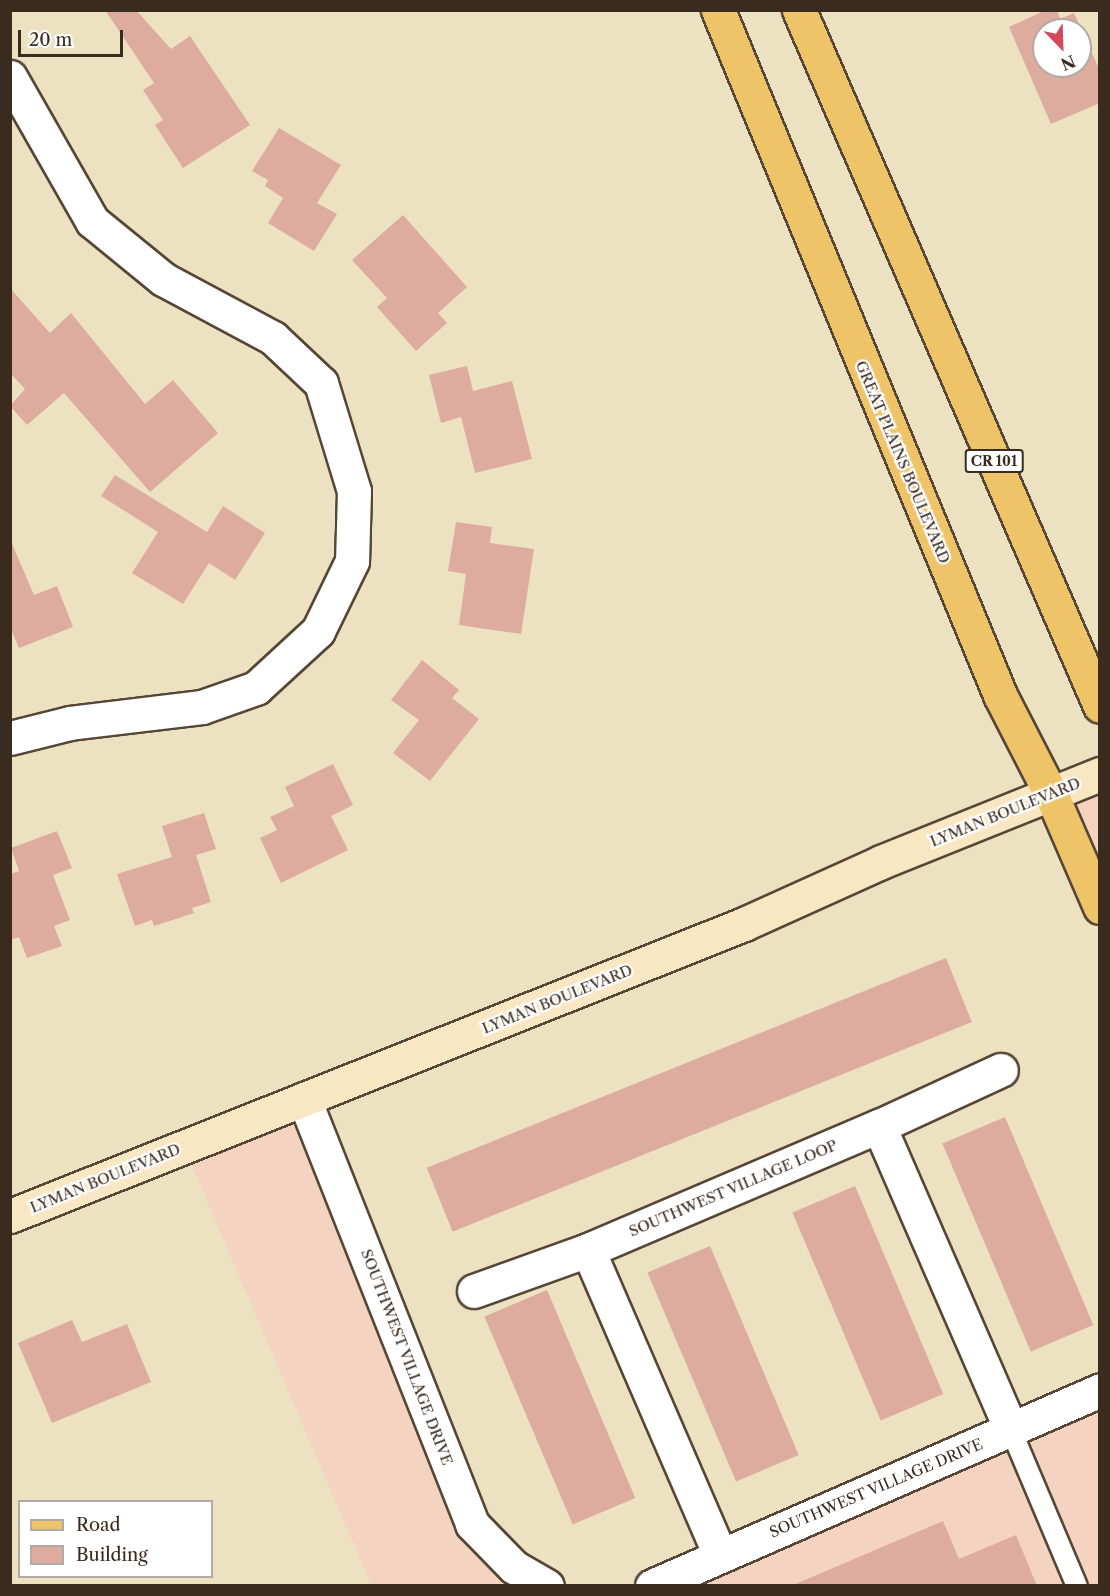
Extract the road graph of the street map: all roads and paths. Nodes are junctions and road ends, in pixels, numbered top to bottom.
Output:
1 (718, 10) edge
2 (799, 10) edge
3 (10, 76) edge
4 (1100, 706) edge
5 (10, 738) edge
6 (1100, 774) edge
7 (1052, 796) junction
8 (1100, 907) edge
9 (1001, 1070) dead end
10 (304, 1099) junction
11 (879, 1126) junction
12 (10, 1216) edge
13 (588, 1250) junction
14 (474, 1291) dead end
15 (1100, 1390) edge
16 (1011, 1430) junction
17 (720, 1555) junction
18 (547, 1586) edge
19 (652, 1586) edge
20 (1077, 1586) edge

1 - 7 main road, GREAT PLAINS BOULEVARD
2 - 4 main road, CR 101
3 - 5 street
6 - 7 street, LYMAN BOULEVARD
7 - 8 main road, GREAT PLAINS BOULEVARD
7 - 10 street, LYMAN BOULEVARD
9 - 11 street, SOUTHWEST VILLAGE LOOP
10 - 12 street, LYMAN BOULEVARD
10 - 18 street, SOUTHWEST VILLAGE DRIVE
11 - 13 street, SOUTHWEST VILLAGE LOOP
11 - 16 street
13 - 14 street, SOUTHWEST VILLAGE LOOP
13 - 17 street
15 - 16 street, SOUTHWEST VILLAGE DRIVE
16 - 17 street, SOUTHWEST VILLAGE DRIVE
16 - 20 lane
17 - 19 street, SOUTHWEST VILLAGE DRIVE

